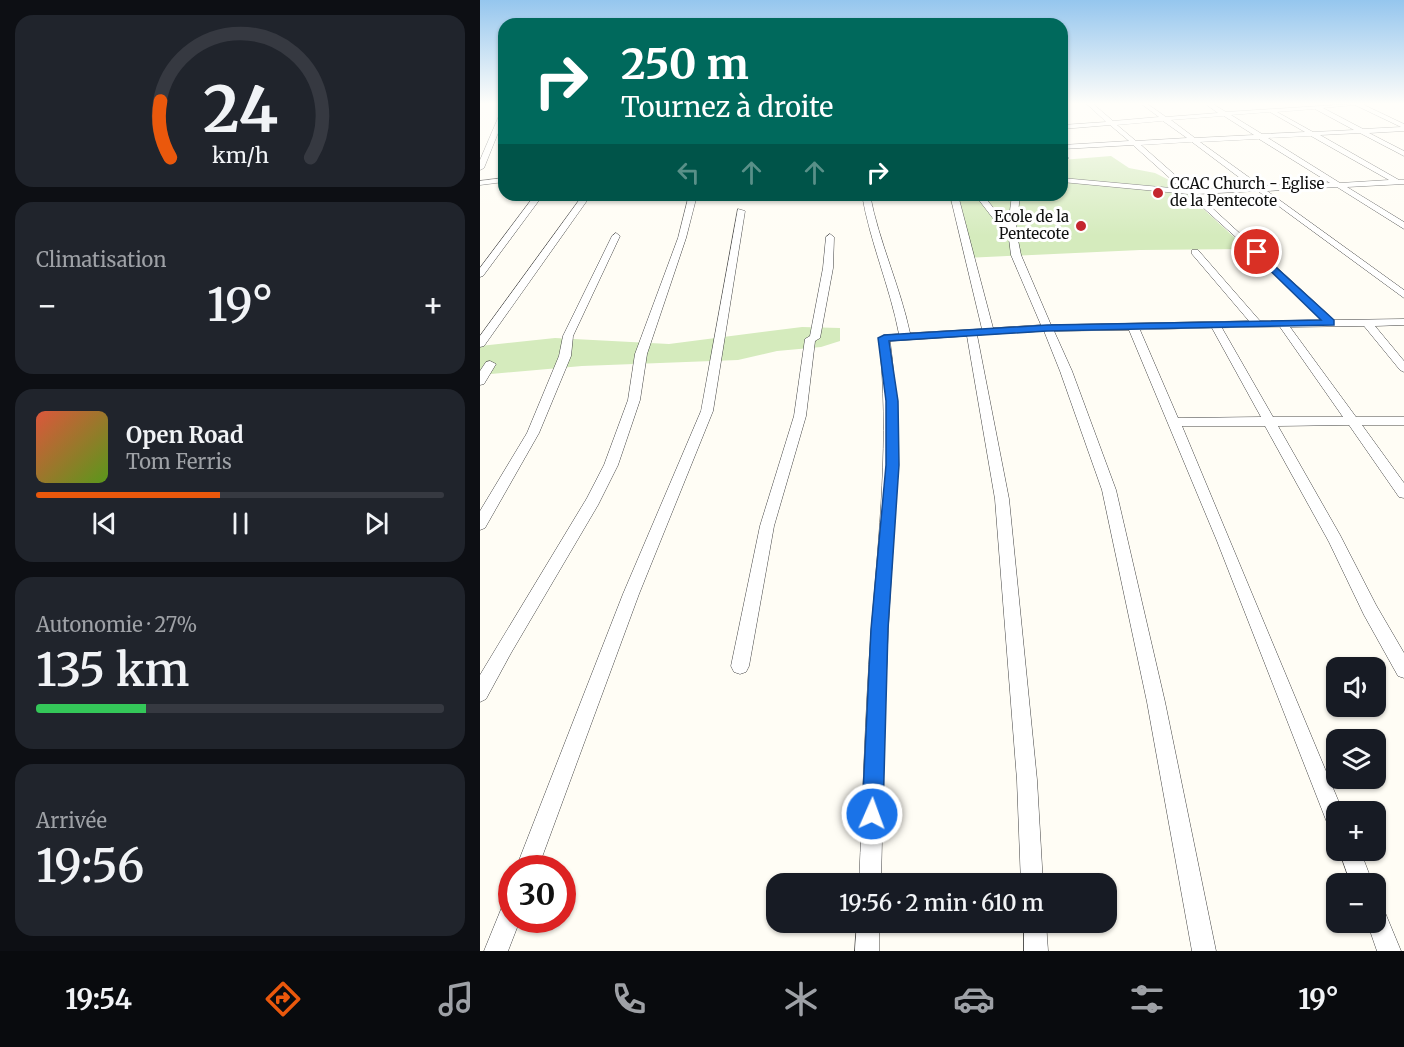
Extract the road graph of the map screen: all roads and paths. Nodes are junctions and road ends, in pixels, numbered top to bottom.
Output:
1 (489, 147) edge
2 (1140, 147) edge
3 (1202, 147) edge
4 (1280, 147) edge
5 (1336, 147) edge
6 (480, 168) edge
7 (498, 181) edge
8 (1068, 181) edge
9 (480, 183) edge
10 (1402, 183) edge
11 (1338, 184) junction
12 (1257, 189) junction
13 (1190, 192) junction
14 (535, 201) edge
15 (583, 201) edge
16 (691, 201) edge
17 (867, 201) edge
18 (956, 201) edge
19 (984, 201) edge
20 (1015, 201) edge
21 (741, 211) dead end
22 (1404, 226) edge
23 (616, 236) dead end
24 (830, 237) dead end
25 (1014, 239) junction
26 (1195, 252) dead end
27 (480, 274) edge
28 (1404, 295) edge
29 (1330, 322) junction
30 (1366, 322) junction
31 (1404, 322) edge
32 (1282, 323) junction
33 (1257, 324) junction
34 (1215, 325) junction
35 (1133, 326) junction
36 (1047, 328) junction
37 (988, 330) junction
38 (971, 331) junction
39 (905, 336) junction
40 (480, 344) edge
41 (490, 364) dead end
42 (1404, 368) edge
43 (480, 381) edge
44 (1269, 421) junction
45 (1352, 421) junction
46 (1404, 421) edge
47 (1173, 422) junction
48 (1404, 492) edge
49 (480, 524) edge
50 (740, 666) dead end
51 (1404, 670) edge
52 (480, 693) edge
53 (1328, 801) edge
54 (531, 855) edge
55 (870, 873) edge
56 (1031, 873) edge
57 (503, 933) edge
58 (868, 933) edge
59 (1035, 933) edge
60 (1382, 933) edge
61 (496, 951) edge
62 (867, 951) edge
63 (1036, 951) edge
64 (1204, 951) edge
65 (1389, 951) edge

1 - 6 street
2 - 13 street
3 - 12 street
4 - 11 street
5 - 10 street
7 - 9 street
8 - 13 street
10 - 11 street
11 - 12 street
11 - 22 street
12 - 13 street
12 - 28 street
13 - 29 street
14 - 27 street
15 - 40 street
16 - 52 street
17 - 39 street
18 - 37 street
19 - 25 street
20 - 25 street
21 - 54 street
23 - 49 street
24 - 50 street
25 - 36 street
26 - 33 street
29 - 30 street
29 - 32 street
30 - 31 street
30 - 42 street
32 - 33 street
32 - 45 street
33 - 34 street
34 - 35 street
34 - 44 street
35 - 36 street
35 - 47 street
36 - 37 street
36 - 64 street
37 - 38 street
38 - 39 street
38 - 56 street
39 - 55 street
41 - 43 street
44 - 45 street
44 - 47 street
44 - 51 street
45 - 46 street
45 - 48 street
47 - 53 street
57 - 61 street
58 - 62 street
59 - 63 street
60 - 65 street

